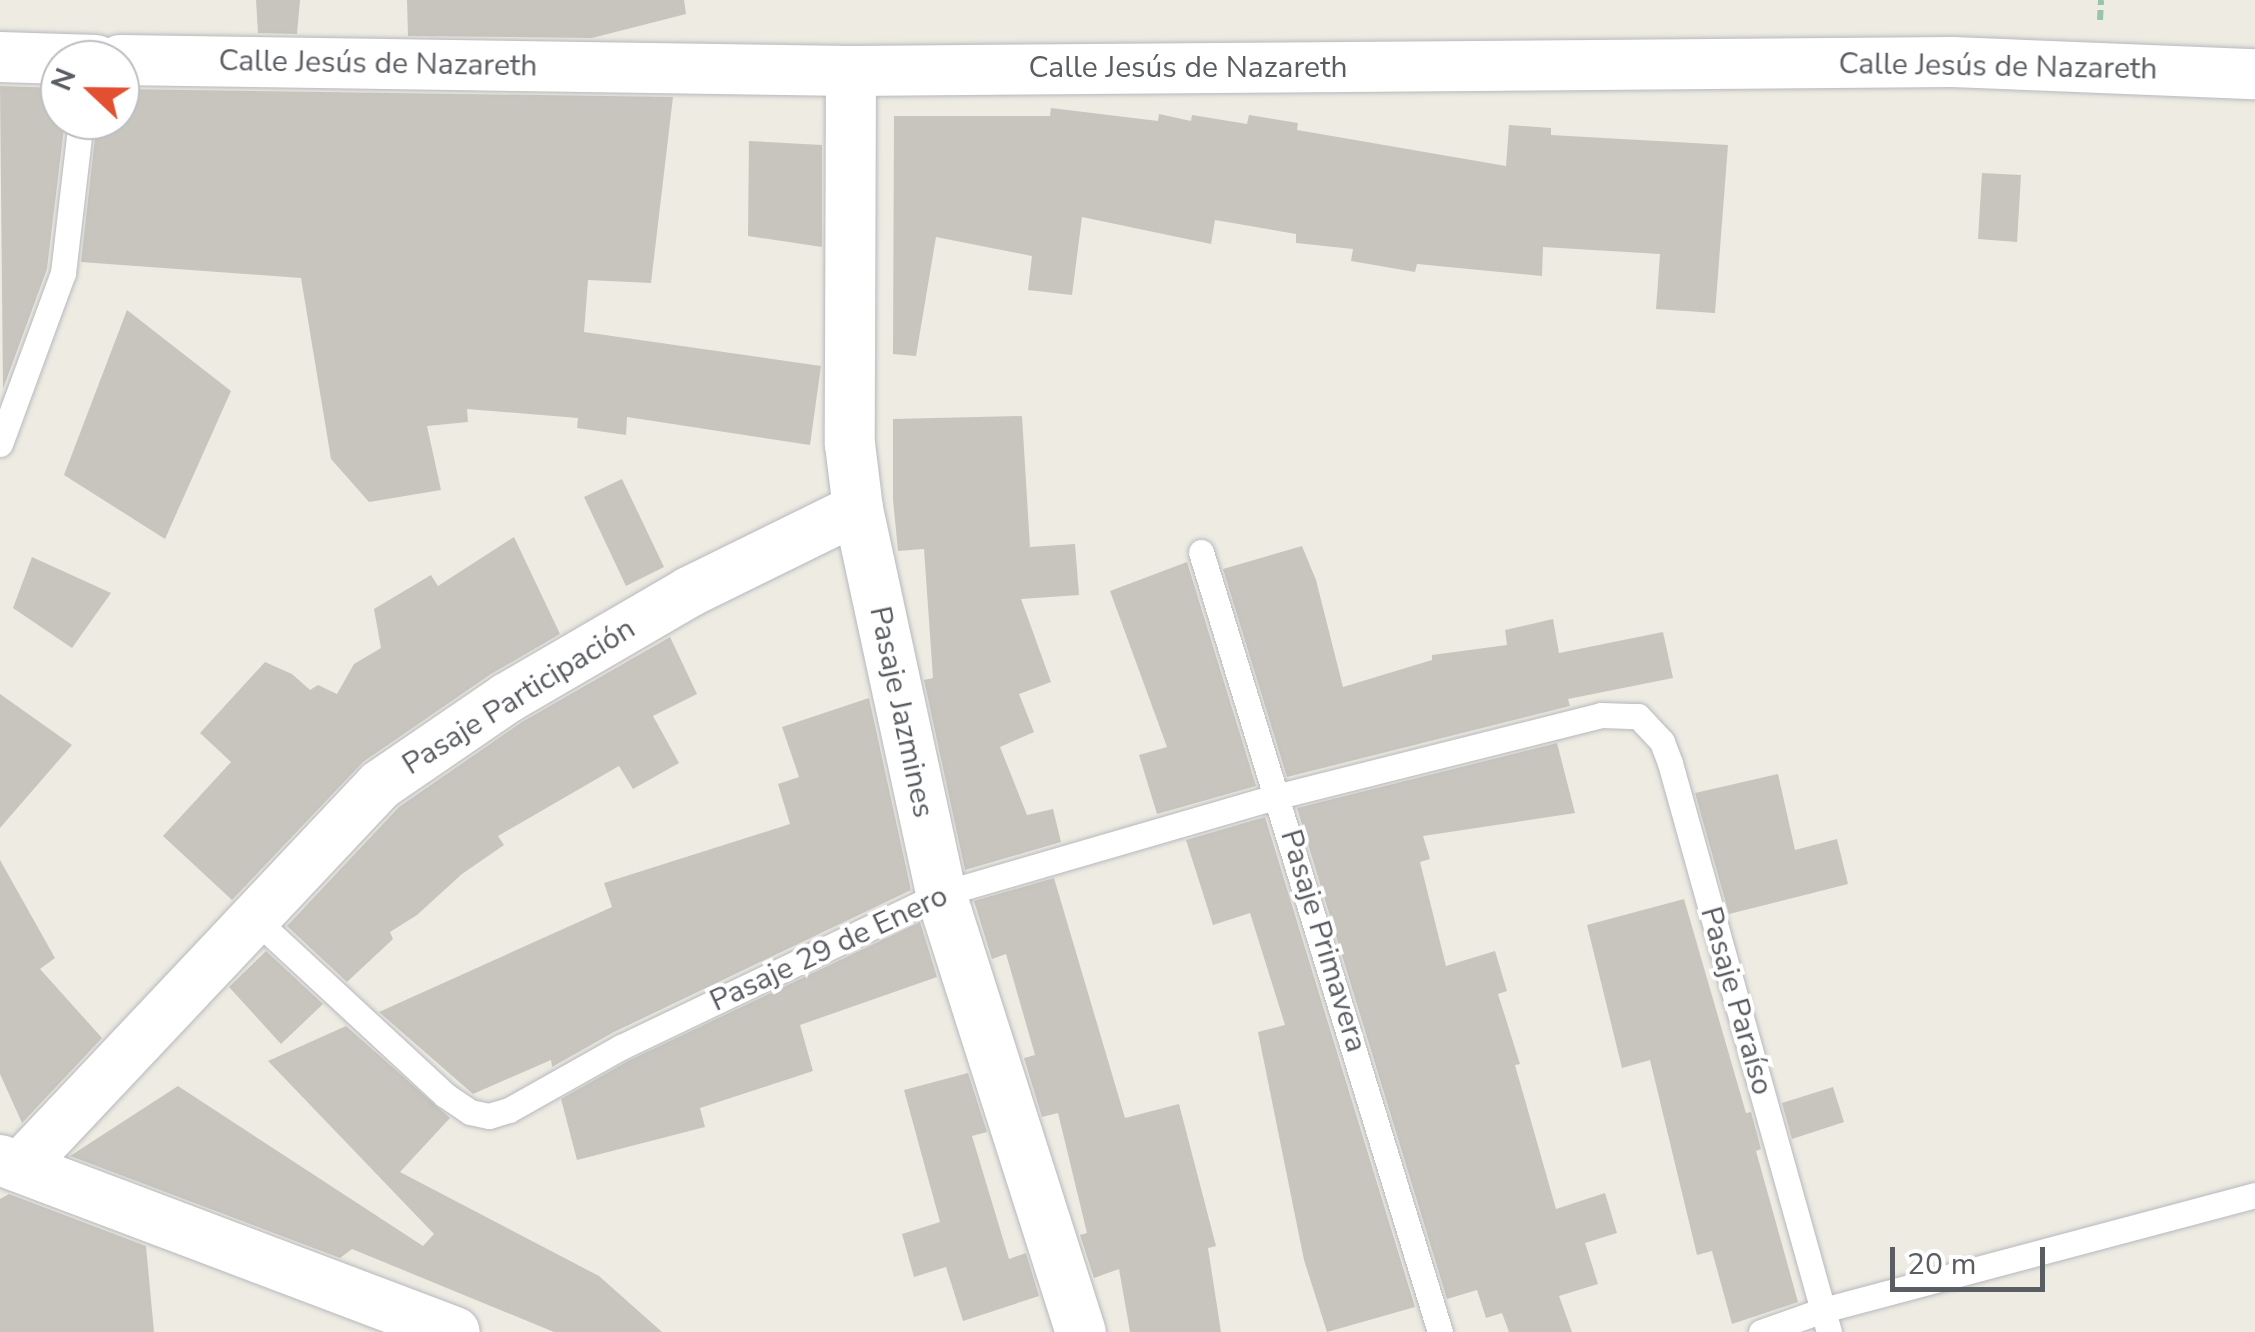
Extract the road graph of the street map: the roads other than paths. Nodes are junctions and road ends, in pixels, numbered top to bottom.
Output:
1 (0, 58) edge
2 (40, 59) edge
3 (140, 60) edge
4 (852, 70) junction
5 (2255, 74) edge
6 (79, 140) edge
7 (0, 444) edge
8 (858, 508) junction
9 (1201, 552) dead end
10 (1601, 716) joint
11 (1279, 796) junction
12 (941, 894) junction
13 (255, 919) junction
14 (11, 1163) edge
15 (2255, 1195) edge
16 (1826, 1321) edge
17 (455, 1332) edge
18 (1081, 1332) edge
19 (1440, 1332) edge
20 (1762, 1332) edge

1 - 2 street
3 - 4 street, Calle Jesús de Nazareth
4 - 5 street, Calle Jesús de Nazareth
4 - 8 street, Pasaje Jazmines
6 - 7 lane
8 - 12 street, Pasaje Jazmines
8 - 13 street, Pasaje Participación
9 - 11 lane, Pasaje Primavera
10 - 11 lane, Pasaje 29 de Enero
10 - 16 lane, Pasaje Paraíso
11 - 12 lane, Pasaje 29 de Enero
11 - 19 lane, Pasaje Primavera
12 - 13 lane, Pasaje 29 de Enero
12 - 18 street, Pasaje Jazmines
13 - 14 street, Pasaje Participación
14 - 17 street, Pasaje Participación
15 - 16 lane
16 - 20 lane

